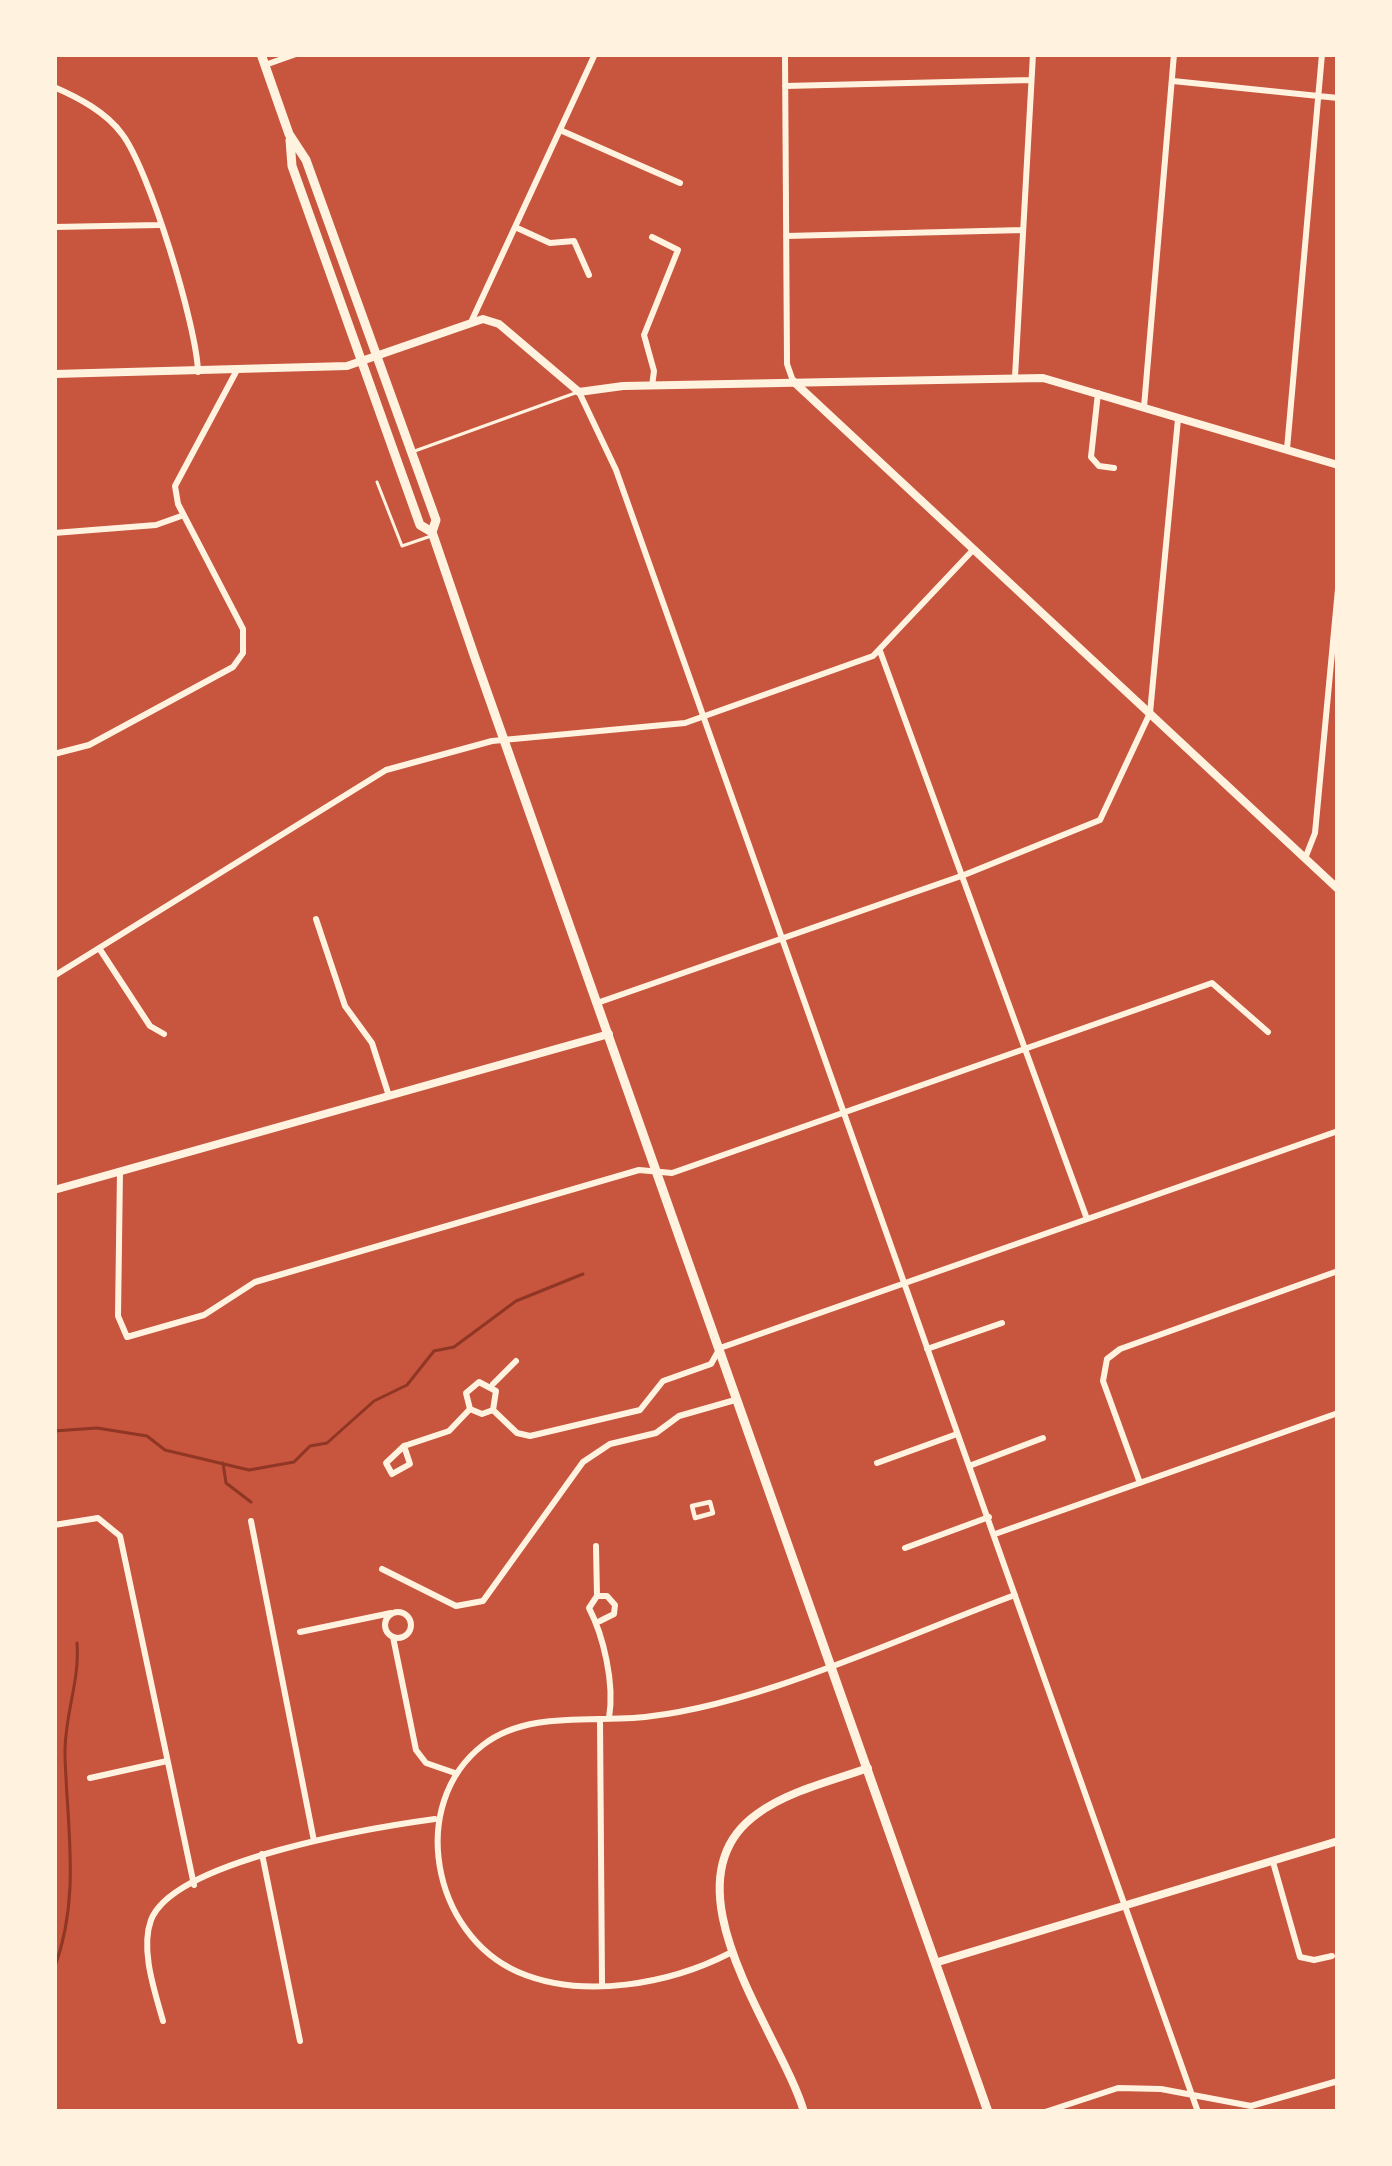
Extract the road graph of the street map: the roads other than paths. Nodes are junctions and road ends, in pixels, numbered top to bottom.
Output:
1 (296, 54) edge
2 (596, 54) edge
3 (785, 54) edge
4 (1033, 54) edge
5 (1174, 54) edge
6 (1322, 54) edge
7 (263, 60) edge
8 (1031, 80) junction
9 (1173, 81) junction
10 (785, 86) junction
11 (54, 87) edge
12 (1318, 96) junction
13 (1338, 98) edge
14 (560, 130) junction
15 (289, 134) junction
16 (680, 184) dead end
17 (159, 226) junction
18 (515, 226) junction
19 (54, 227) edge
20 (1023, 230) junction
21 (786, 236) junction
22 (652, 237) dead end
23 (589, 275) dead end
24 (472, 320) junction
25 (376, 356) junction
26 (362, 361) junction
27 (237, 370) junction
28 (198, 372) junction
29 (54, 374) edge
30 (1015, 377) junction
31 (793, 381) junction
32 (652, 386) junction
33 (579, 392) junction
34 (1098, 393) junction
35 (1144, 406) junction
36 (1178, 417) junction
37 (1287, 449) junction
38 (410, 452) junction
39 (1338, 465) edge
40 (1114, 468) dead end
41 (377, 482) dead end
42 (184, 515) junction
43 (54, 532) edge
44 (433, 533) junction
45 (973, 550) junction
46 (1338, 590) edge
47 (880, 652) junction
48 (1150, 713) junction
49 (703, 718) junction
50 (505, 740) junction
51 (54, 754) edge
52 (1306, 856) junction
53 (964, 874) junction
54 (1338, 889) edge
55 (316, 919) dead end
56 (782, 938) junction
57 (98, 948) junction
58 (54, 976) edge
59 (597, 1003) junction
60 (1268, 1032) dead end
61 (164, 1034) dead end
62 (608, 1034) junction
63 (1025, 1046) junction
64 (389, 1096) junction
65 (844, 1110) junction
66 (1338, 1131) edge
67 (120, 1171) junction
68 (657, 1172) junction
69 (54, 1190) edge
70 (1087, 1219) junction
71 (1338, 1271) edge
72 (907, 1282) junction
73 (1002, 1323) dead end
74 (720, 1348) junction
75 (927, 1349) junction
76 (515, 1361) dead end
77 (492, 1385) junction
78 (738, 1399) junction
79 (470, 1409) junction
80 (494, 1410) junction
81 (1338, 1413) edge
82 (957, 1434) junction
83 (1043, 1438) dead end
84 (404, 1446) junction
85 (877, 1463) dead end
86 (969, 1466) junction
87 (1140, 1484) junction
88 (989, 1517) junction
89 (251, 1521) dead end
90 (54, 1525) edge
91 (995, 1534) junction
92 (596, 1546) dead end
93 (905, 1548) dead end
94 (382, 1569) dead end
95 (1015, 1595) junction
96 (597, 1596) junction
97 (391, 1613) junction
98 (600, 1621) junction
99 (300, 1632) dead end
100 (393, 1637) junction
101 (832, 1663) junction
102 (605, 1719) junction
103 (166, 1761) junction
104 (868, 1768) junction
105 (455, 1773) junction
106 (90, 1778) dead end
107 (435, 1819) junction
108 (314, 1841) junction
109 (1338, 1841) edge
110 (262, 1854) junction
111 (1273, 1862) junction
112 (194, 1885) junction
113 (1125, 1906) junction
114 (730, 1953) junction
115 (1332, 1955) dead end
116 (938, 1962) junction
117 (602, 1983) junction
118 (163, 2021) dead end
119 (301, 2041) dead end
120 (1338, 2080) edge
121 (1192, 2094) junction
122 (804, 2112) edge
123 (988, 2112) edge
124 (1045, 2112) edge
125 (1198, 2112) edge

1 - 7 street
2 - 14 street
3 - 10 street
4 - 8 street
5 - 9 street
6 - 12 street
7 - 15 main road
8 - 10 street
8 - 20 street
9 - 12 street
9 - 35 street
10 - 21 street
11 - 17 street
12 - 13 street
12 - 37 street
14 - 16 street
14 - 18 street
15 - 25 main road
15 - 26 main road
17 - 19 street
17 - 28 street
18 - 23 street
18 - 24 street
20 - 21 street
20 - 30 street
21 - 31 street
22 - 32 street
24 - 25 street
24 - 33 street
25 - 26 street
25 - 38 main road
26 - 27 street
26 - 44 main road
27 - 28 street
27 - 42 street
28 - 29 street
30 - 31 street
30 - 34 street
31 - 32 street
31 - 45 street
32 - 33 street
33 - 38 lane
33 - 49 street
34 - 35 street
34 - 40 street
35 - 36 street
36 - 37 street
36 - 48 street
37 - 39 street
38 - 44 main road
41 - 44 lane
42 - 43 street
42 - 51 street
44 - 50 main road
45 - 47 street
45 - 48 street
46 - 52 street
47 - 49 street
47 - 53 street
48 - 52 street
48 - 53 street
49 - 50 street
49 - 56 street
50 - 57 street
50 - 59 main road
52 - 54 street
53 - 56 street
53 - 63 street
55 - 64 street
56 - 59 street
56 - 65 street
57 - 58 street
57 - 61 street
59 - 62 main road
60 - 63 street
62 - 64 street
62 - 68 main road
63 - 65 street
63 - 70 street
64 - 67 street
65 - 68 street
65 - 72 street
66 - 70 street
67 - 68 street
67 - 69 street
68 - 74 main road
70 - 72 street
71 - 87 street
72 - 74 street
72 - 75 street
73 - 75 street
74 - 78 main road
74 - 80 street
75 - 82 street
76 - 77 street
77 - 79 street
77 - 80 street
78 - 94 street
78 - 101 main road
79 - 80 street
79 - 84 street
81 - 87 street
82 - 85 street
82 - 86 street
83 - 86 street
84 - 84 street
86 - 88 street
87 - 91 street
88 - 91 street
88 - 93 street
89 - 108 street
90 - 103 street
91 - 95 street
92 - 96 street
95 - 101 street
95 - 113 street
96 - 98 street
96 - 98 street
97 - 99 street
97 - 100 street
97 - 100 street
98 - 102 street
100 - 105 street
101 - 102 street
101 - 104 main road
102 - 105 street
102 - 117 street
103 - 106 street
103 - 112 street
104 - 114 street
104 - 116 main road
105 - 107 street
107 - 108 street
107 - 117 street
108 - 110 street
109 - 111 street
110 - 112 street
110 - 119 street
111 - 113 street
111 - 115 street
112 - 118 street
113 - 116 street
113 - 121 street
114 - 117 street
114 - 122 street
116 - 123 main road
120 - 121 street
121 - 124 street
121 - 125 street

